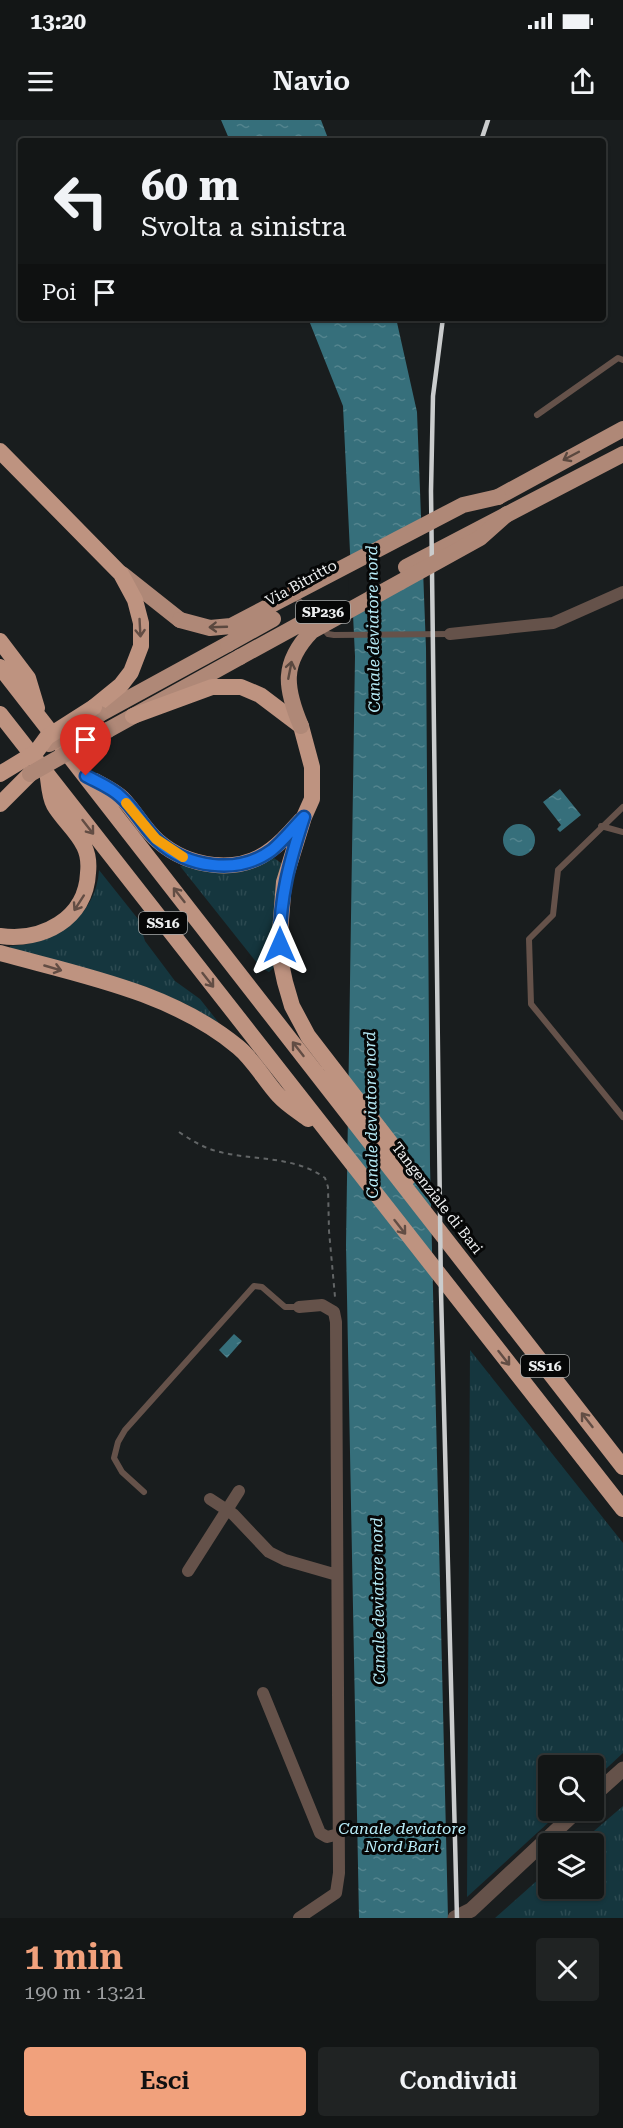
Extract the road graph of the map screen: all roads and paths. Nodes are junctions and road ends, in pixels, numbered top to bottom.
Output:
1 (623, 360) edge
2 (537, 415) dead end
3 (623, 429) edge
4 (0, 451) edge
5 (623, 454) edge
6 (498, 497) junction
7 (507, 514) junction
8 (121, 574) junction
9 (288, 588) dead end
10 (623, 592) edge
11 (450, 634) joint
12 (0, 641) edge
13 (0, 667) edge
14 (97, 710) junction
15 (0, 714) edge
16 (133, 716) junction
17 (40, 717) junction
18 (301, 726) junction
19 (0, 767) edge
20 (24, 769) junction
21 (0, 774) edge
22 (47, 774) junction
23 (86, 776) junction
24 (0, 796) edge
25 (623, 807) edge
26 (304, 817) junction
27 (601, 826) junction
28 (623, 832) edge
29 (0, 936) edge
30 (0, 953) edge
31 (339, 1090) junction
32 (623, 1117) edge
33 (325, 1131) junction
34 (179, 1132) dead end
35 (299, 1307) joint
36 (334, 1312) junction
37 (623, 1467) edge
38 (239, 1491) dead end
39 (144, 1492) dead end
40 (210, 1499) dead end
41 (623, 1509) edge
42 (226, 1511) junction
43 (188, 1571) dead end
44 (337, 1575) junction
45 (263, 1692) dead end
46 (623, 1769) edge
47 (604, 1787) edge
48 (567, 1821) edge
49 (339, 1834) junction
50 (471, 1914) edge
51 (298, 1918) edge
52 (455, 1918) edge

1 - 2 lane
3 -> 6 main road, Via Bitritto / SP236
4 - 8 highway
5 - 7 main road, SP236
6 -> 8 main road, bridge
6 - 14 main road, Via Bitritto / SP236, bridge
7 - 16 main road, SP236, bridge
18 -> 7 main road, bridge
8 -> 14 highway
9 - 11 lane, bridge
10 - 11 street
12 - 17 highway
13 - 17 highway, SS16
14 - 20 highway, SP236, bridge
15 - 22 highway, SS16
16 - 18 highway
16 - 20 main road, SP236, bridge
17 - 23 highway, SS16
18 - 26 highway
19 - 20 highway
20 - 21 highway, SP236, bridge
20 - 24 highway
22 -> 29 highway
22 -> 33 highway, SS16
23 - 26 highway
31 -> 23 highway, SS16
25 - 27 lane
26 - 31 highway
27 - 28 lane
27 - 32 lane
30 -> 33 highway
37 -> 31 highway, Tangenziale di Bari / SS16
33 -> 41 highway, SS16
34 - 36 path
35 - 36 street
35 - 39 lane
36 - 44 street
38 - 42 street
40 - 42 street
42 - 43 street
42 - 44 street
44 - 49 street
45 - 49 street
46 - 47 street
48 - 50 street
49 - 51 street
50 - 52 street

